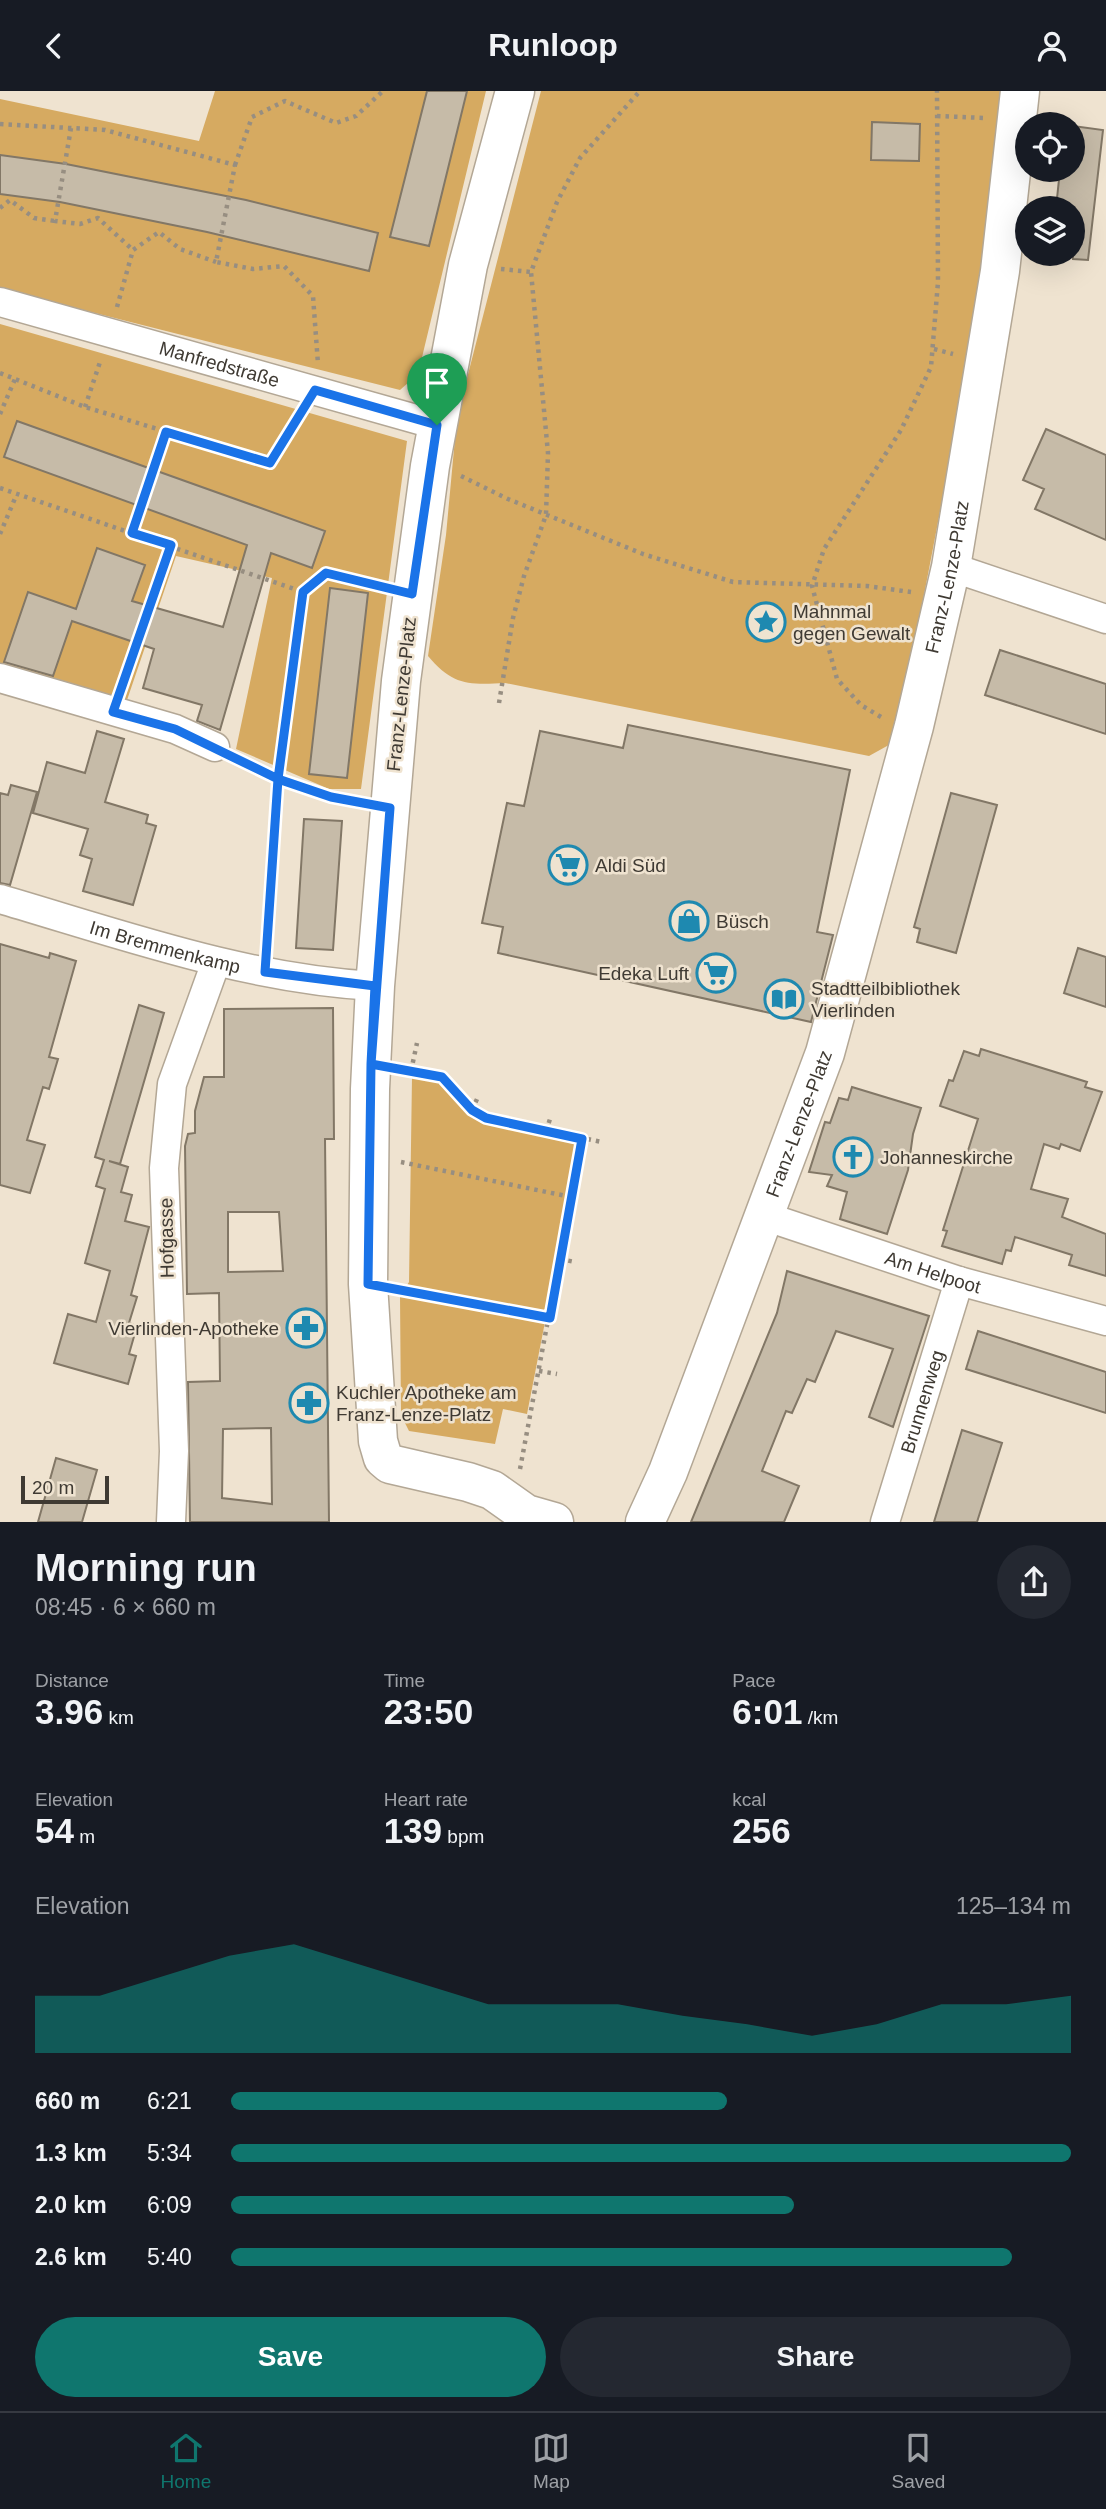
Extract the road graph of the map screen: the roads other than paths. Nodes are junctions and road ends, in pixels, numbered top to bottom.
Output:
1 (515, 91) edge
2 (1019, 105) edge
3 (0, 302) edge
4 (437, 425) junction
5 (947, 582) junction
6 (1106, 619) edge
7 (0, 678) edge
8 (215, 747) road end
9 (0, 899) edge
10 (216, 962) junction
11 (375, 986) junction
12 (764, 1216) junction
13 (959, 1281) junction
14 (1106, 1321) edge
15 (529, 1516) edge
16 (171, 1522) edge
17 (645, 1522) edge
18 (885, 1522) edge

1 - 4 street, Franz-Lenze-Platz
2 - 5 street, Franz-Lenze-Platz
3 - 4 street, Manfredstraße
4 - 11 street, Franz-Lenze-Platz
5 - 6 street
5 - 12 street, Franz-Lenze-Platz
7 - 8 street
9 - 10 street, Im Bremmenkamp
10 - 11 street, Im Bremmenkamp
10 - 16 street, Hofgasse
11 - 15 street, Franz-Lenze-Platz
12 - 13 street, Am Helpoot
12 - 17 street, Franz-Lenze-Platz
13 - 14 street, Am Helpoot
13 - 18 street, Brunnenweg

